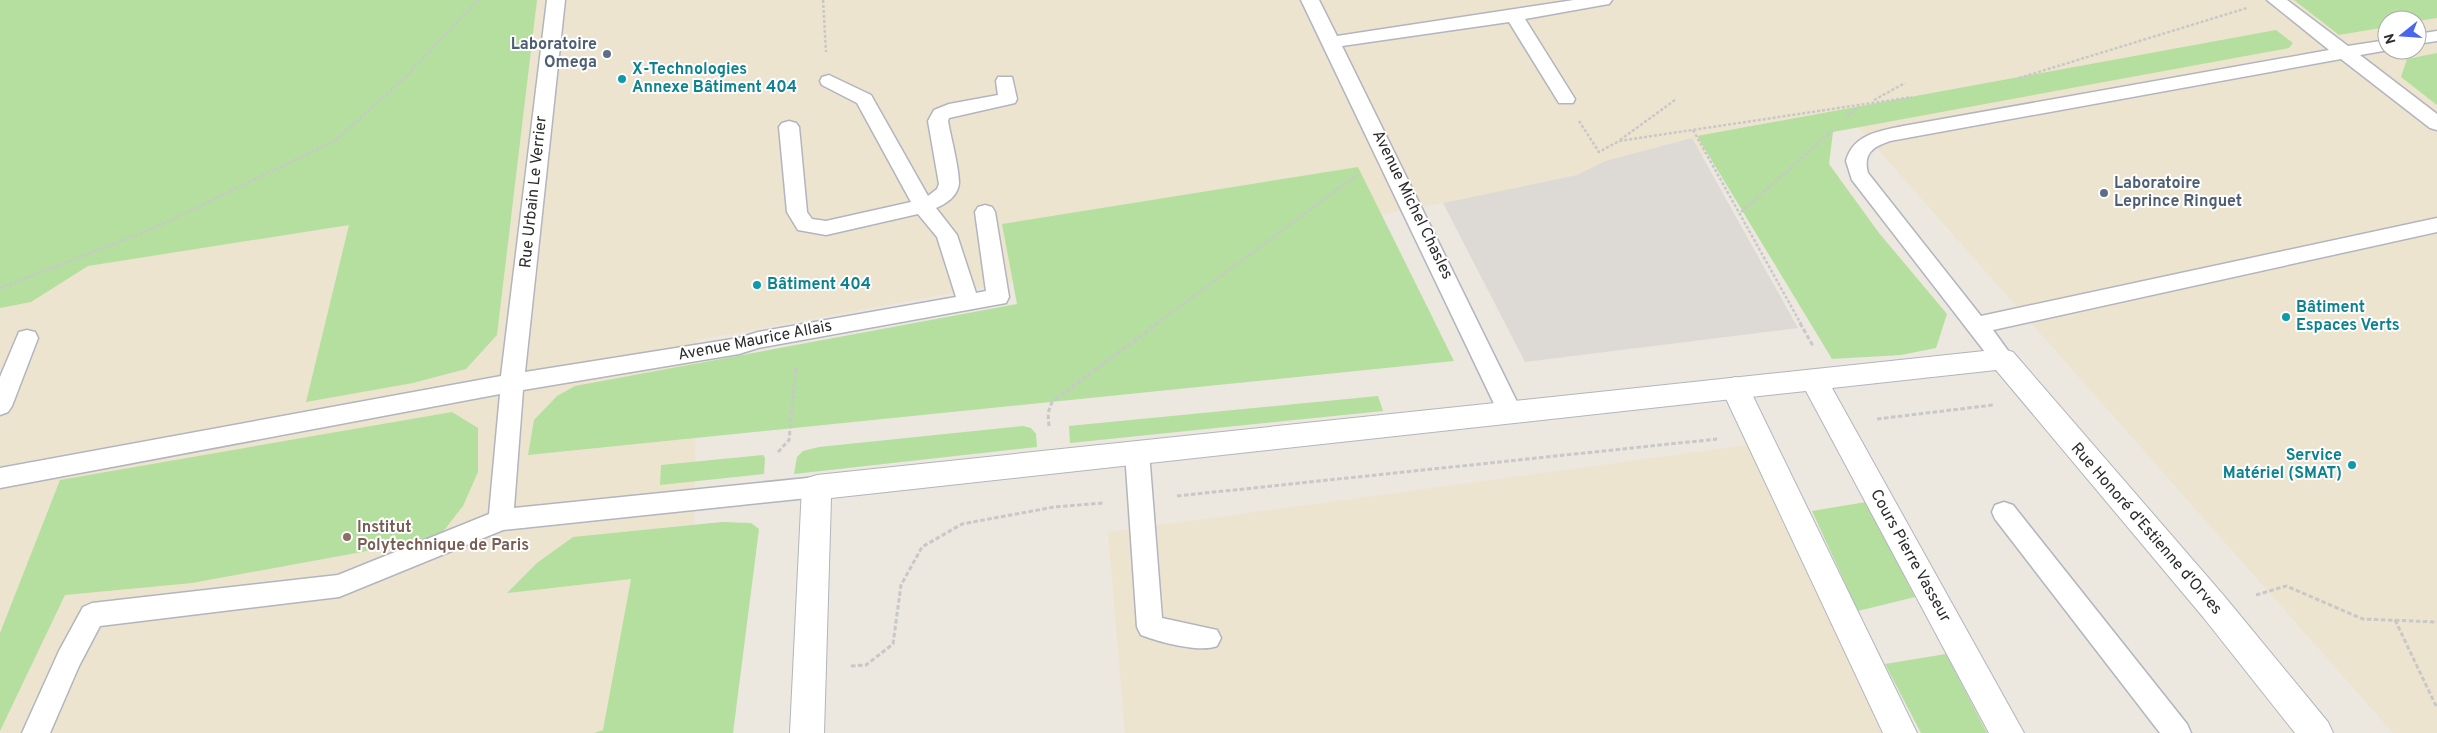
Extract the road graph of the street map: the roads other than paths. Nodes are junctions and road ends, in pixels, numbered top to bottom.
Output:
1 (556, 0) edge
2 (1310, 0) edge
3 (1603, 0) edge
4 (2276, 0) edge
5 (1514, 16) junction
6 (1331, 42) junction
7 (2377, 46) edge
8 (2344, 52) junction
9 (1005, 80) dead end
10 (828, 82) dead end
11 (1570, 106) road end
12 (2437, 124) edge
13 (789, 127) dead end
14 (923, 206) junction
15 (985, 212) dead end
16 (2437, 225) edge
17 (968, 302) junction
18 (1977, 325) junction
19 (27, 338) dead end
20 (2003, 359) junction
21 (1813, 379) junction
22 (512, 383) junction
23 (1735, 388) junction
24 (0, 406) edge
25 (1510, 412) junction
26 (1137, 452) junction
27 (0, 478) edge
28 (818, 487) junction
29 (2004, 512) dead end
30 (501, 520) junction
31 (1208, 638) dead end
32 (36, 733) edge
33 (807, 733) edge
34 (1900, 733) edge
35 (2007, 733) edge
36 (2176, 733) edge
37 (2316, 733) edge

1 - 22 lane, Rue Urbain Le Verrier
2 - 6 lane, Avenue Michel Chasles
3 - 5 lane
4 - 8 lane
5 - 6 lane
5 - 11 lane
6 - 25 lane, Avenue Michel Chasles
7 - 8 lane
8 - 12 lane
8 - 18 lane, Rue Honoré d'Estienne d'Orves
9 - 14 lane
10 - 14 lane
13 - 14 lane
14 - 17 lane
15 - 17 lane, Avenue Maurice Allais
16 - 18 lane
17 - 22 lane, Avenue Maurice Allais
18 - 20 lane, Rue Honoré d'Estienne d'Orves
19 - 24 lane
20 - 21 street
20 - 37 street, Rue Honoré d'Estienne d'Orves
21 - 23 street
21 - 35 street, Cours Pierre Vasseur
22 - 27 lane, Avenue Maurice Allais
22 - 30 lane, Rue Urbain Le Verrier
23 - 25 street
23 - 34 street
25 - 26 street
26 - 28 street
26 - 31 lane
28 - 30 lane
28 - 33 street
29 - 36 lane
30 - 32 lane

